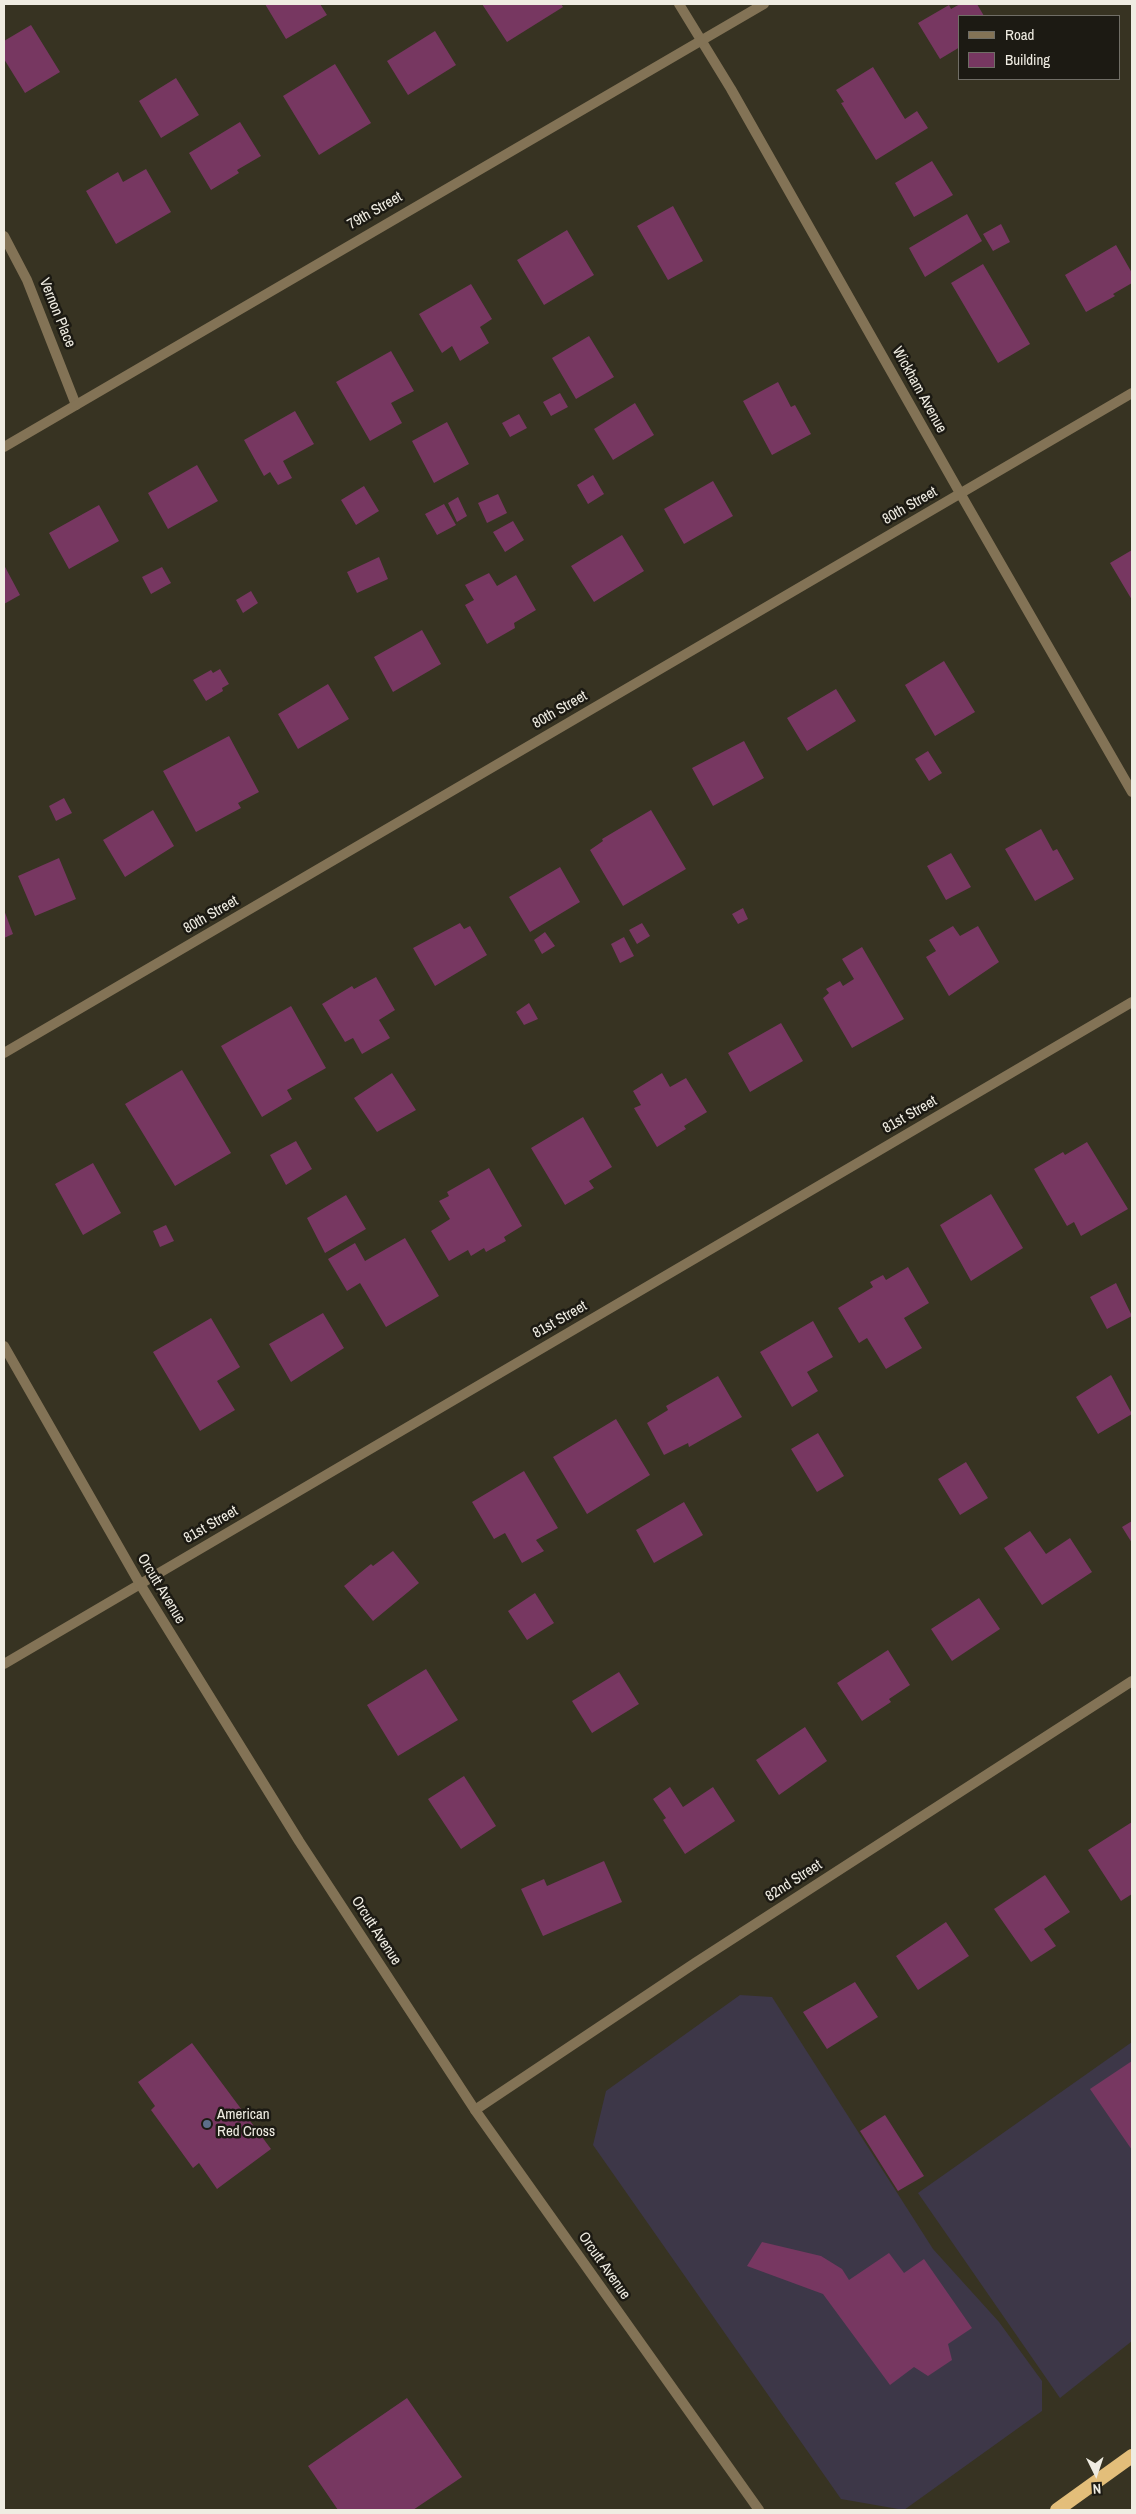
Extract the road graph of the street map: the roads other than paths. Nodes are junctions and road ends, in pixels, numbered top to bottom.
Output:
1 (679, 4) edge
2 (764, 4) edge
3 (702, 40) junction
4 (4, 236) edge
5 (1132, 393) edge
6 (76, 405) junction
7 (4, 447) edge
8 (960, 494) junction
9 (1132, 792) edge
10 (1132, 1002) edge
11 (4, 1053) edge
12 (4, 1346) edge
13 (140, 1584) junction
14 (4, 1664) edge
15 (1132, 1680) edge
16 (475, 2110) junction
17 (1132, 2456) edge
18 (759, 2510) edge
19 (1057, 2510) edge

1 - 3 street, Wickham Avenue
2 - 3 street, 79th Street
3 - 6 street, 79th Street
3 - 8 street, Wickham Avenue
4 - 6 street, Vernon Place
5 - 8 street, 80th Street
6 - 7 street, 79th Street
8 - 9 street, Wickham Avenue
8 - 11 street, 80th Street
10 - 13 street, 81st Street
12 - 13 street, Orcutt Avenue
13 - 14 street, 81st Street
13 - 16 street, Orcutt Avenue
15 - 16 street, 82nd Street
16 - 18 street, Orcutt Avenue
17 - 19 highway

